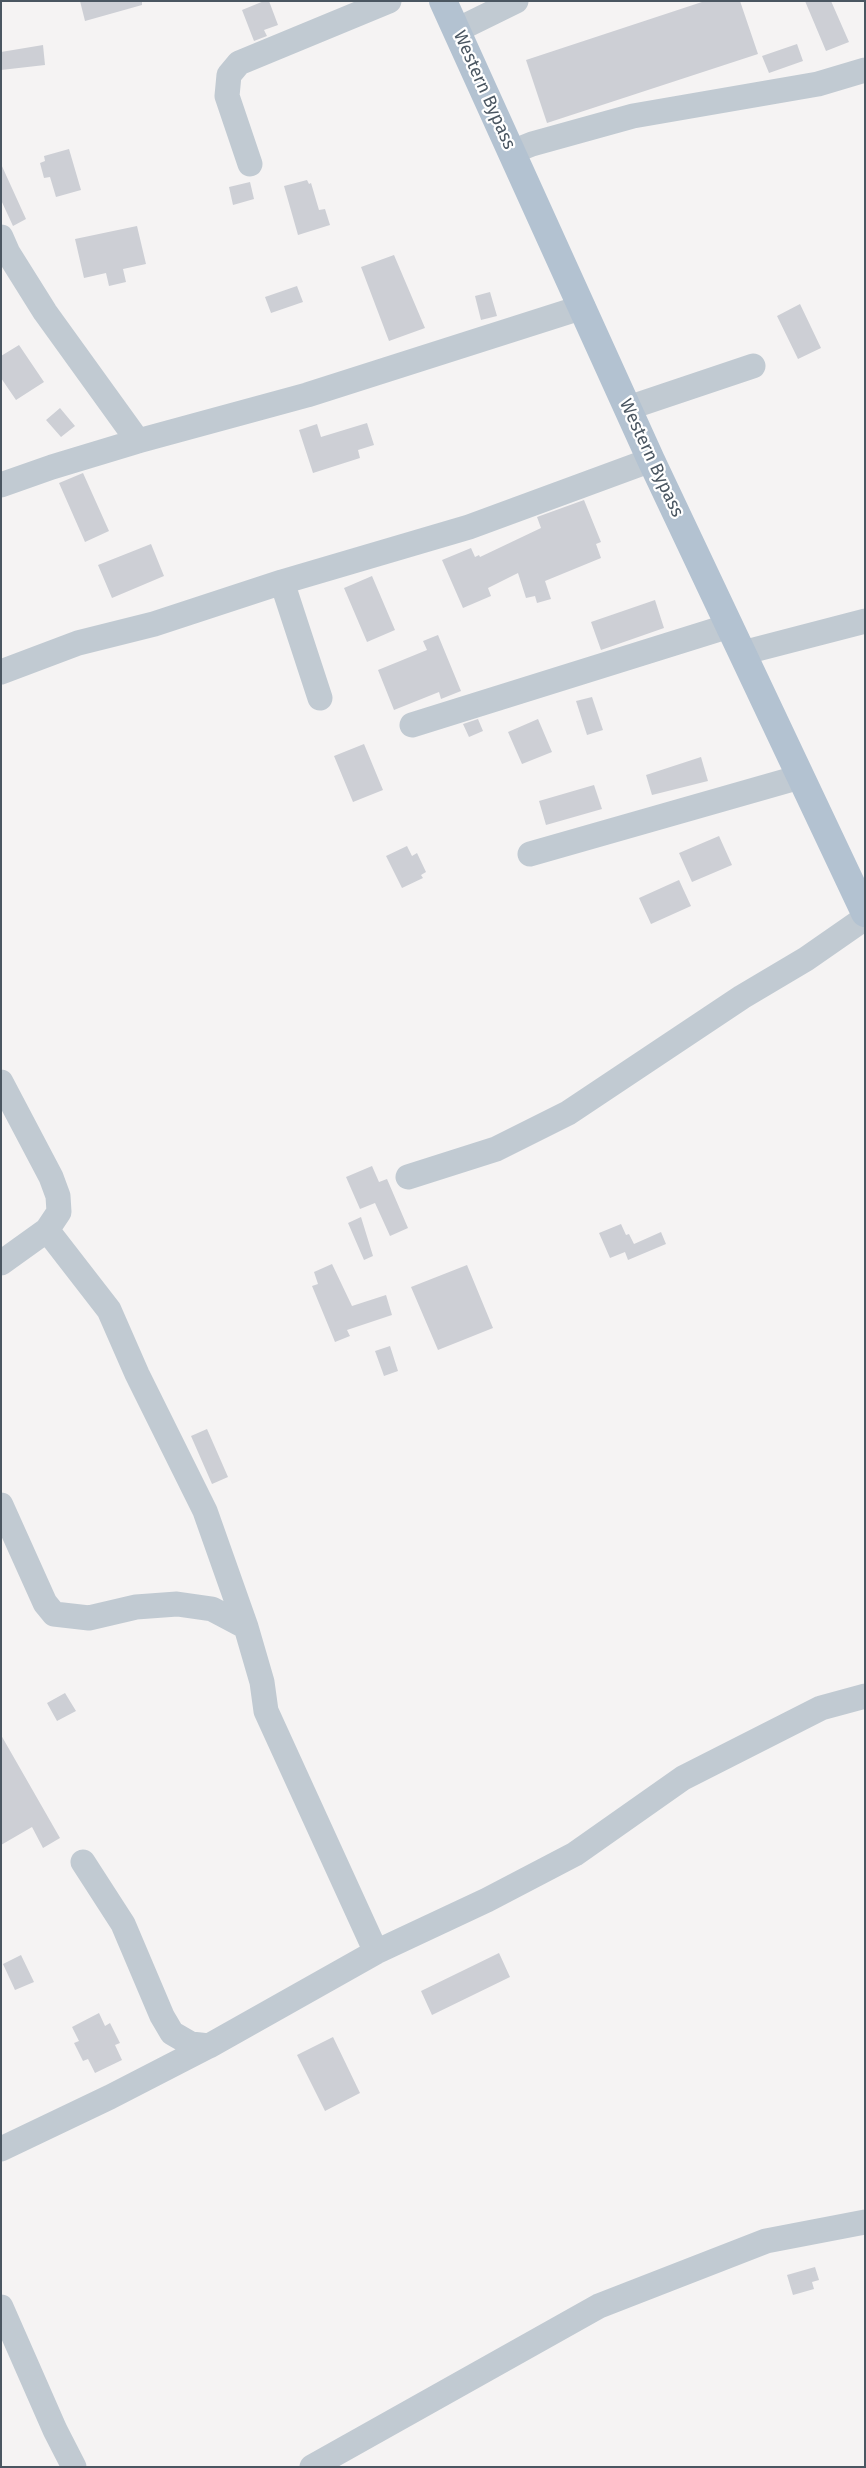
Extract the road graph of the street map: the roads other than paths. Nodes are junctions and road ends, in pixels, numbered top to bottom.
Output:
1 (389, 1) edge
2 (444, 1) edge
3 (516, 1) edge
4 (457, 30) junction
5 (865, 70) edge
6 (512, 152) junction
7 (250, 164) dead end
8 (1, 237) edge
9 (583, 307) junction
10 (753, 366) dead end
11 (628, 408) junction
12 (138, 441) junction
13 (651, 460) junction
14 (1, 485) edge
15 (282, 582) junction
16 (865, 621) edge
17 (729, 626) junction
18 (742, 653) junction
19 (1, 672) edge
20 (320, 698) dead end
21 (412, 725) dead end
22 (800, 777) junction
23 (530, 854) dead end
24 (865, 913) edge
25 (865, 918) edge
26 (1, 1082) edge
27 (408, 1177) dead end
28 (47, 1230) junction
29 (1, 1263) edge
30 (1, 1506) edge
31 (246, 1627) junction
32 (865, 1696) edge
33 (83, 1862) dead end
34 (376, 1952) junction
35 (209, 2046) junction
36 (1, 2150) edge
37 (865, 2222) edge
38 (1, 2307) edge
39 (74, 2467) edge
40 (312, 2467) edge

1 - 7 street
2 - 4 main road, Western Bypass
3 - 4 street
4 - 6 main road, Western Bypass
5 - 6 street
6 - 9 main road, Western Bypass
8 - 12 street
9 - 11 main road, Western Bypass
9 - 12 street
10 - 11 street
11 - 13 main road, Western Bypass
12 - 14 street
13 - 15 street
13 - 17 main road, Western Bypass
15 - 19 street
15 - 20 street
16 - 18 street
17 - 18 main road, Western Bypass
17 - 21 street
18 - 22 main road, Western Bypass
22 - 23 street
22 - 24 main road, Western Bypass
25 - 27 street
26 - 28 street
28 - 29 street
28 - 31 street
30 - 31 street
31 - 34 street
32 - 34 street
33 - 35 street
34 - 35 street
35 - 36 street
37 - 40 street
38 - 39 street

